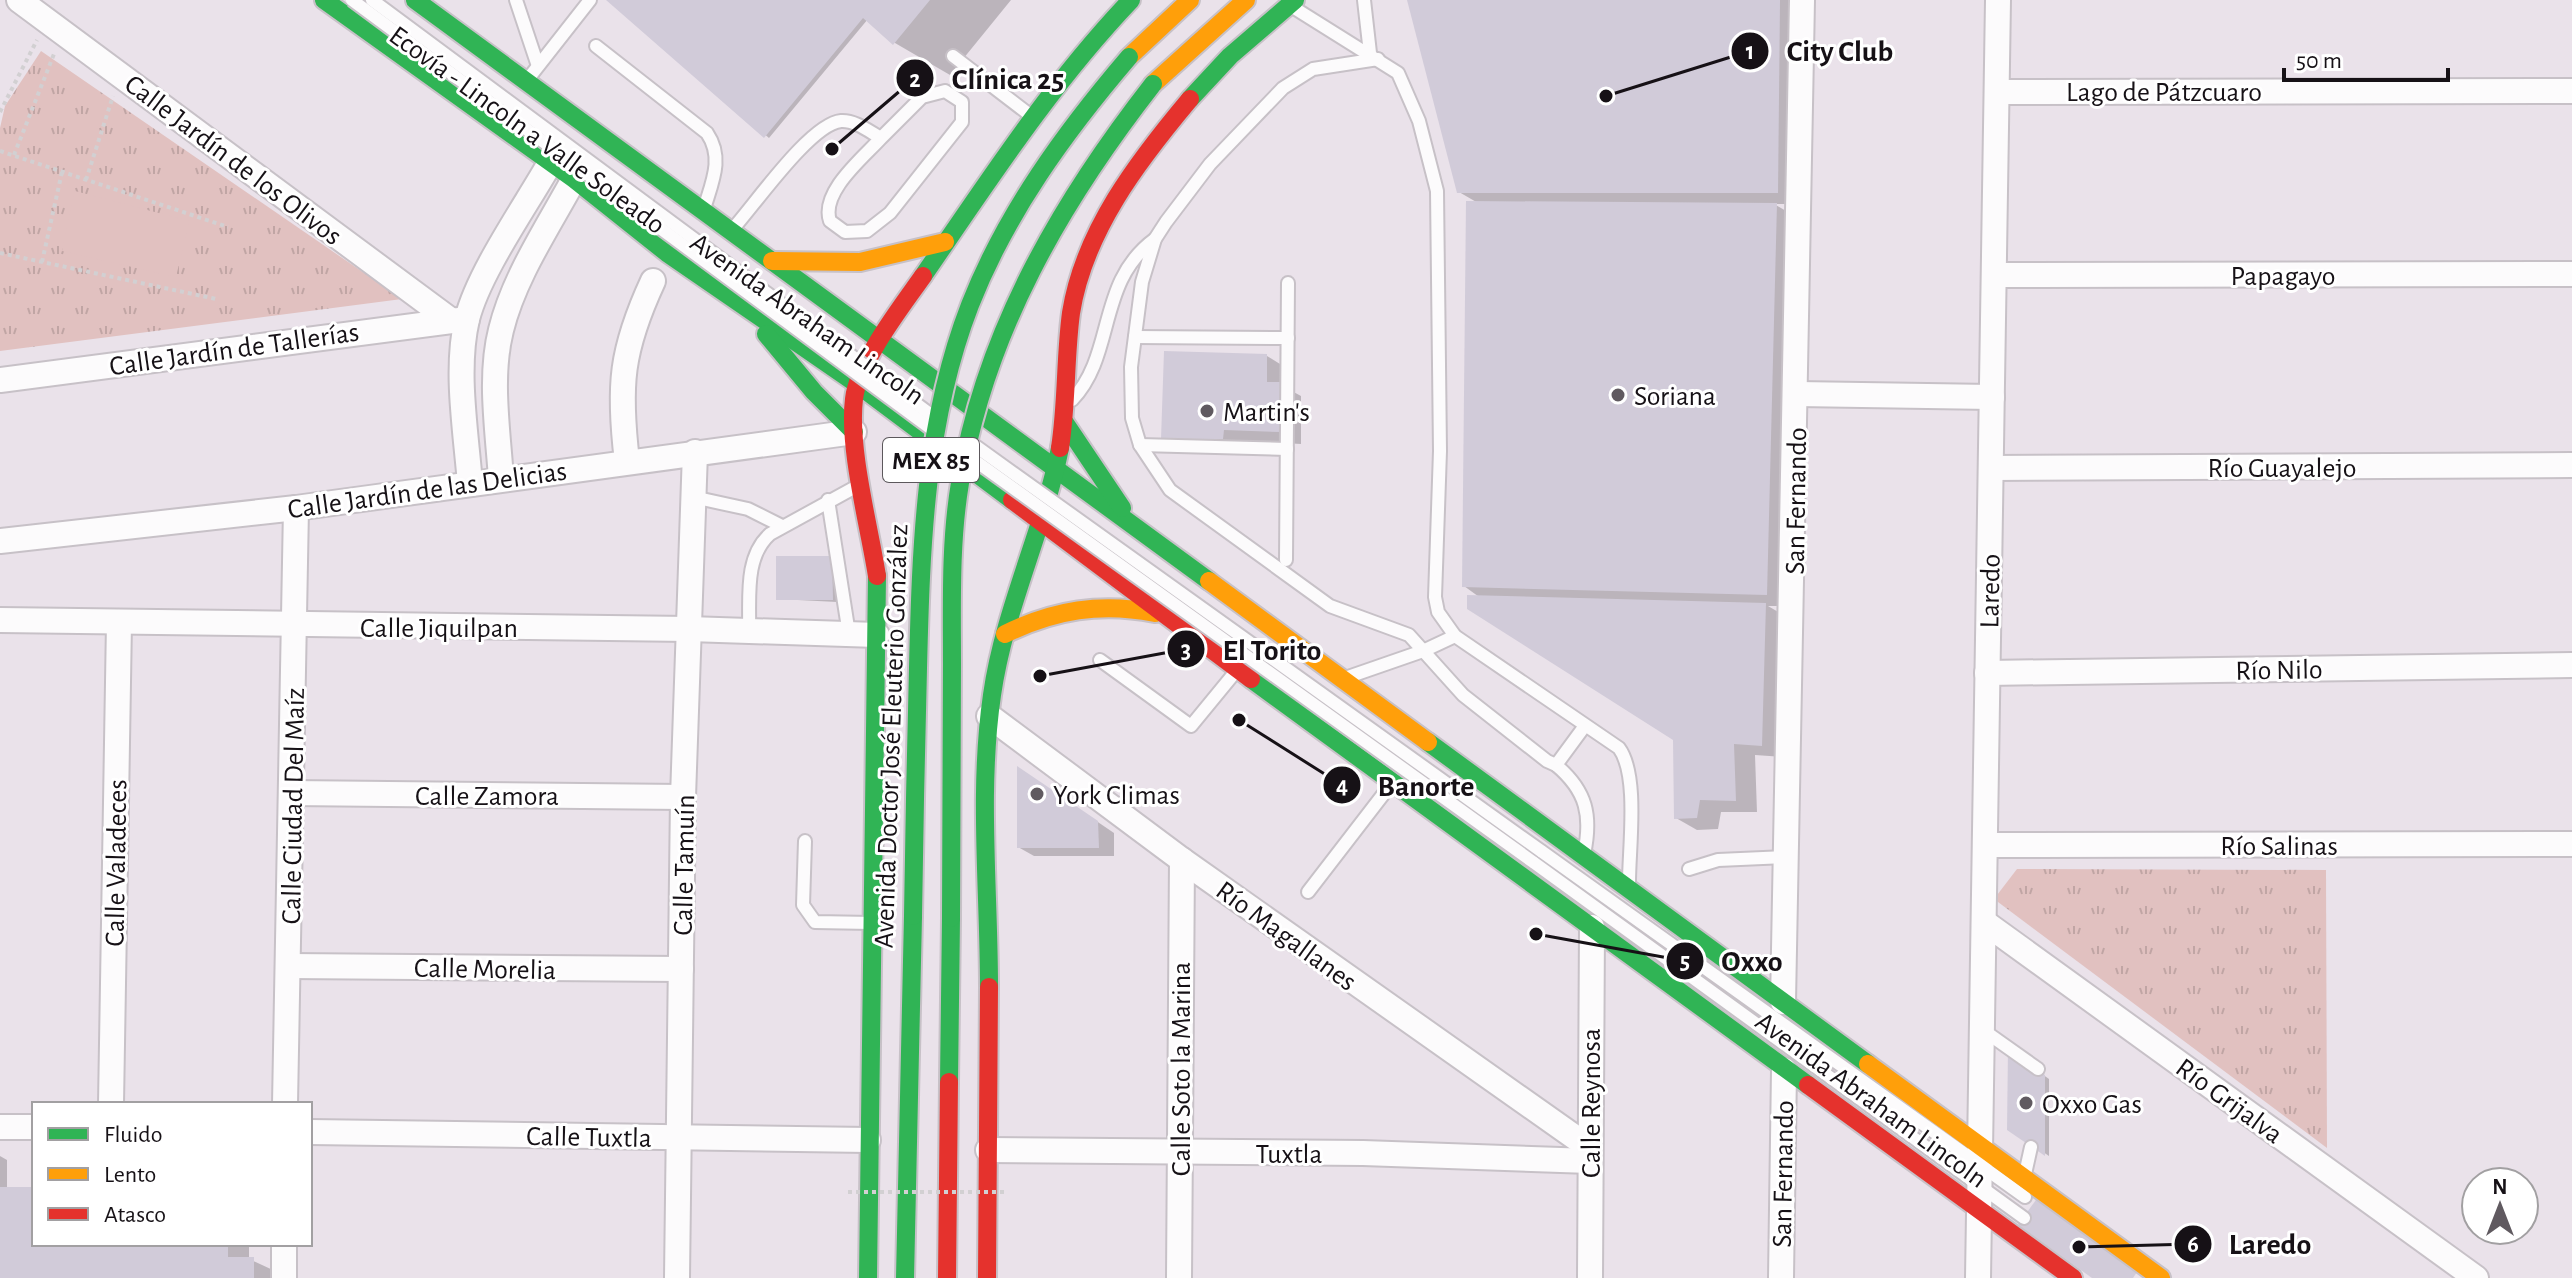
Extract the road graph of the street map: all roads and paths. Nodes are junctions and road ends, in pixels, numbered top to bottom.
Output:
1 (324, 0) edge
2 (352, 0) edge
3 (372, 0) edge
4 (415, 0) edge
5 (516, 0) edge
6 (590, 0) edge
7 (1131, 0) edge
8 (1190, 0) edge
9 (1246, 0) edge
10 (1364, 0) edge
11 (1802, 0) edge
12 (1998, 0) edge
13 (1292, 2) edge
14 (39, 12) edge
15 (596, 46) dead end
16 (953, 56) dead end
17 (1374, 56) junction
18 (537, 63) junction
19 (120, 74) junction
20 (526, 82) junction
21 (2572, 91) edge
22 (1997, 92) junction
23 (0, 112) edge
24 (1032, 117) junction
25 (881, 138) junction
26 (0, 151) edge
27 (14, 155) junction
28 (550, 163) junction
29 (62, 172) junction
30 (574, 179) junction
31 (86, 180) junction
32 (703, 212) junction
33 (228, 227) dead end
34 (730, 232) junction
35 (1155, 239) junction
36 (945, 242) junction
37 (0, 253) edge
38 (495, 259) junction
39 (772, 261) junction
40 (42, 262) junction
41 (2572, 274) edge
42 (1994, 275) junction
43 (522, 277) junction
44 (653, 281) dead end
45 (1288, 283) dead end
46 (216, 299) dead end
47 (744, 307) junction
48 (458, 319) junction
49 (1135, 337) junction
50 (1288, 338) junction
51 (879, 340) junction
52 (464, 378) junction
53 (496, 379) junction
54 (0, 380) edge
55 (857, 384) junction
56 (1797, 394) junction
57 (1992, 397) junction
58 (1066, 414) junction
59 (946, 425) dead end
60 (854, 432) junction
61 (959, 434) dead end
62 (1140, 445) junction
63 (1287, 449) junction
64 (695, 452) junction
65 (627, 461) junction
66 (2572, 465) edge
67 (1991, 468) junction
68 (1056, 469) junction
69 (501, 479) junction
70 (470, 484) junction
71 (861, 484) junction
72 (693, 497) junction
73 (828, 500) junction
74 (296, 508) junction
75 (1039, 522) junction
76 (782, 526) junction
77 (1138, 531) junction
78 (0, 541) edge
79 (1286, 560) dead end
80 (1170, 618) junction
81 (0, 620) edge
82 (119, 622) junction
83 (296, 626) junction
84 (1267, 626) junction
85 (689, 629) junction
86 (749, 631) junction
87 (849, 634) junction
88 (1005, 634) junction
89 (877, 635) junction
90 (1455, 636) junction
91 (1423, 651) junction
92 (1100, 660) dead end
93 (2572, 665) edge
94 (1322, 667) junction
95 (1238, 669) junction
96 (1987, 673) junction
97 (1341, 679) junction
98 (1277, 699) junction
99 (989, 716) junction
100 (1584, 727) junction
101 (1556, 765) junction
102 (1392, 783) junction
103 (291, 793) junction
104 (683, 797) junction
105 (805, 841) dead end
106 (2572, 844) edge
107 (1985, 845) junction
108 (1583, 856) junction
109 (1786, 857) junction
110 (1182, 860) junction
111 (1689, 869) dead end
112 (1629, 889) junction
113 (1308, 892) dead end
114 (1984, 922) junction
115 (872, 923) junction
116 (1592, 927) junction
117 (289, 966) junction
118 (681, 969) junction
119 (1783, 1002) junction
120 (1983, 1030) junction
121 (2038, 1069) dead end
122 (1784, 1070) junction
123 (111, 1102) edge
124 (285, 1102) edge
125 (0, 1127) edge
126 (32, 1127) edge
127 (312, 1132) edge
128 (680, 1137) junction
129 (868, 1140) junction
130 (2031, 1147) dead end
131 (905, 1149) junction
132 (988, 1150) junction
133 (1180, 1153) junction
134 (1590, 1154) junction
135 (1980, 1177) junction
136 (2024, 1177) junction
137 (848, 1192) dead end
138 (1005, 1192) dead end
139 (950, 1202) junction
140 (2034, 1204) dead end
141 (2024, 1218) dead end
142 (284, 1246) edge
143 (284, 1278) edge
144 (677, 1278) edge
145 (868, 1278) edge
146 (882, 1278) edge
147 (905, 1278) edge
148 (947, 1278) edge
149 (970, 1278) edge
150 (987, 1278) edge
151 (1179, 1278) edge
152 (1590, 1278) edge
153 (1781, 1278) edge
154 (1978, 1278) edge
155 (2073, 1278) edge
156 (2161, 1278) edge
157 (2476, 1278) edge

1 - 28 main road, Avenida Abraham Lincoln
2 - 135 lane, Ecovía - Lincoln a Valle Soleado, bridge
3 - 59 lane, bridge
4 - 20 main road
5 - 18 lane
6 - 18 lane
7 - 24 main road
8 - 131 main road, Avenida Doctor José Eleuterio González / MEX 85, bridge
9 - 139 main road, Avenida Doctor José Eleuterio González / MEX 85, bridge
10 - 17 lane
11 - 56 street, San Fernando
12 - 22 street, Laredo
13 - 17 lane
13 - 58 main road
14 - 19 street, Calle Jardín de los Olivos
14 - 23 path
14 - 27 path
15 - 32 lane
16 - 24 lane
17 - 35 lane
17 - 90 lane
18 - 20 lane
19 - 31 path
19 - 48 street, Calle Jardín de los Olivos
20 - 32 main road
21 - 22 street, Lago de Pátzcuaro
22 - 42 street, Laredo
24 - 36 main road
25 - 25 lane
25 - 34 lane
26 - 27 path
27 - 29 path
28 - 30 main road, Avenida Abraham Lincoln
28 - 38 street
29 - 31 path
29 - 40 path
30 - 43 street
30 - 47 main road, Avenida Abraham Lincoln
31 - 33 path
32 - 34 main road
34 - 39 main road
35 - 49 lane
35 - 58 lane
36 - 39 main road
36 - 51 main road
37 - 40 path
38 - 43 street
38 - 48 street
39 - 51 main road
40 - 46 path
41 - 42 street, Papagayo
42 - 57 street, Laredo
43 - 53 street
44 - 65 street
45 - 50 lane
47 - 55 main road, Avenida Abraham Lincoln
47 - 60 main road
48 - 52 street
48 - 54 street, Calle Jardín de Tallerías
49 - 50 lane
49 - 62 lane
50 - 63 lane
51 - 55 main road
51 - 68 main road
52 - 53 street
52 - 70 street
53 - 69 street
55 - 60 main road
55 - 75 main road, Avenida Abraham Lincoln
56 - 57 street
56 - 109 street, San Fernando
57 - 67 street, Laredo
58 - 68 main road
58 - 77 main road
60 - 64 street, Calle Jardín de las Delicias
60 - 71 main road
61 - 135 lane, bridge
62 - 63 lane
62 - 91 lane
63 - 79 lane
64 - 65 street, Calle Jardín de las Delicias
64 - 72 street, Calle Tamuín
65 - 69 street, Calle Jardín de las Delicias
66 - 67 street, Río Guayalejo
67 - 96 street, Laredo
68 - 75 main road
68 - 77 main road
69 - 70 street, Calle Jardín de las Delicias
70 - 74 street, Calle Jardín de las Delicias
71 - 73 lane
71 - 89 main road
72 - 76 lane
72 - 85 street, Calle Tamuín
73 - 76 lane
73 - 87 lane
74 - 78 street, Calle Jardín de las Delicias
74 - 83 street, Calle Ciudad Del Maíz
75 - 80 main road, Avenida Abraham Lincoln
75 - 88 main road
76 - 86 lane
77 - 84 main road
80 - 88 main road
80 - 95 main road, Avenida Abraham Lincoln
81 - 82 street, Calle Jiquilpan
82 - 83 street, Calle Jiquilpan
82 - 123 street, Calle Valadeces
83 - 85 street, Calle Jiquilpan
83 - 103 street, Calle Ciudad Del Maíz
84 - 94 main road
84 - 95 main road
85 - 86 street, Calle Jiquilpan
85 - 104 street, Calle Tamuín
86 - 87 street, Calle Jiquilpan
87 - 89 street, Calle Jiquilpan
88 - 99 main road
89 - 115 main road
90 - 91 lane
90 - 100 lane
91 - 97 lane
91 - 101 lane
92 - 95 lane
93 - 96 street, Río Nilo
94 - 97 main road
94 - 98 main road
95 - 98 main road, Avenida Abraham Lincoln
96 - 107 street, Laredo
97 - 108 main road
98 - 102 main road, Avenida Abraham Lincoln
99 - 110 street, Río Magallanes
99 - 132 main road
100 - 101 lane
100 - 112 lane
101 - 108 lane
102 - 113 lane
102 - 116 main road, Avenida Abraham Lincoln
103 - 104 street, Calle Zamora
103 - 117 street, Calle Ciudad Del Maíz
104 - 118 street, Calle Tamuín
105 - 115 lane
106 - 107 street, Río Salinas
107 - 114 street, Laredo
108 - 112 main road
109 - 111 lane
109 - 119 street, San Fernando
110 - 133 street, Calle Soto la Marina
110 - 134 street, Río Magallanes
112 - 119 main road
114 - 120 street, Laredo
114 - 157 street, Río Grijalva
115 - 129 main road
116 - 122 main road, Avenida Abraham Lincoln
116 - 134 street, Calle Reynosa
117 - 118 street, Calle Morelia
117 - 124 street, Calle Ciudad Del Maíz
118 - 128 street, Calle Tamuín
119 - 135 main road
120 - 121 lane
120 - 135 street, Laredo
122 - 135 main road, Avenida Abraham Lincoln
122 - 153 street, San Fernando
125 - 126 street
127 - 128 street, Calle Tuxtla
128 - 129 street, Calle Tuxtla
128 - 144 street, Calle Tamuín
129 - 145 main road
130 - 136 lane
131 - 146 main road
131 - 147 main road, Avenida Doctor José Eleuterio González / MEX 85
132 - 133 street, Tuxtla
132 - 150 main road
133 - 134 street, Tuxtla
133 - 151 street, Calle Soto la Marina
134 - 152 street, Calle Reynosa
135 - 136 main road
135 - 140 lane
135 - 141 lane, Ecovía - Lincoln a Valle Soleado
135 - 154 street, Laredo
135 - 155 main road, Avenida Abraham Lincoln
136 - 156 main road
137 - 138 path, bridge
139 - 148 main road, Avenida Doctor José Eleuterio González / MEX 85
139 - 149 main road
142 - 143 street

